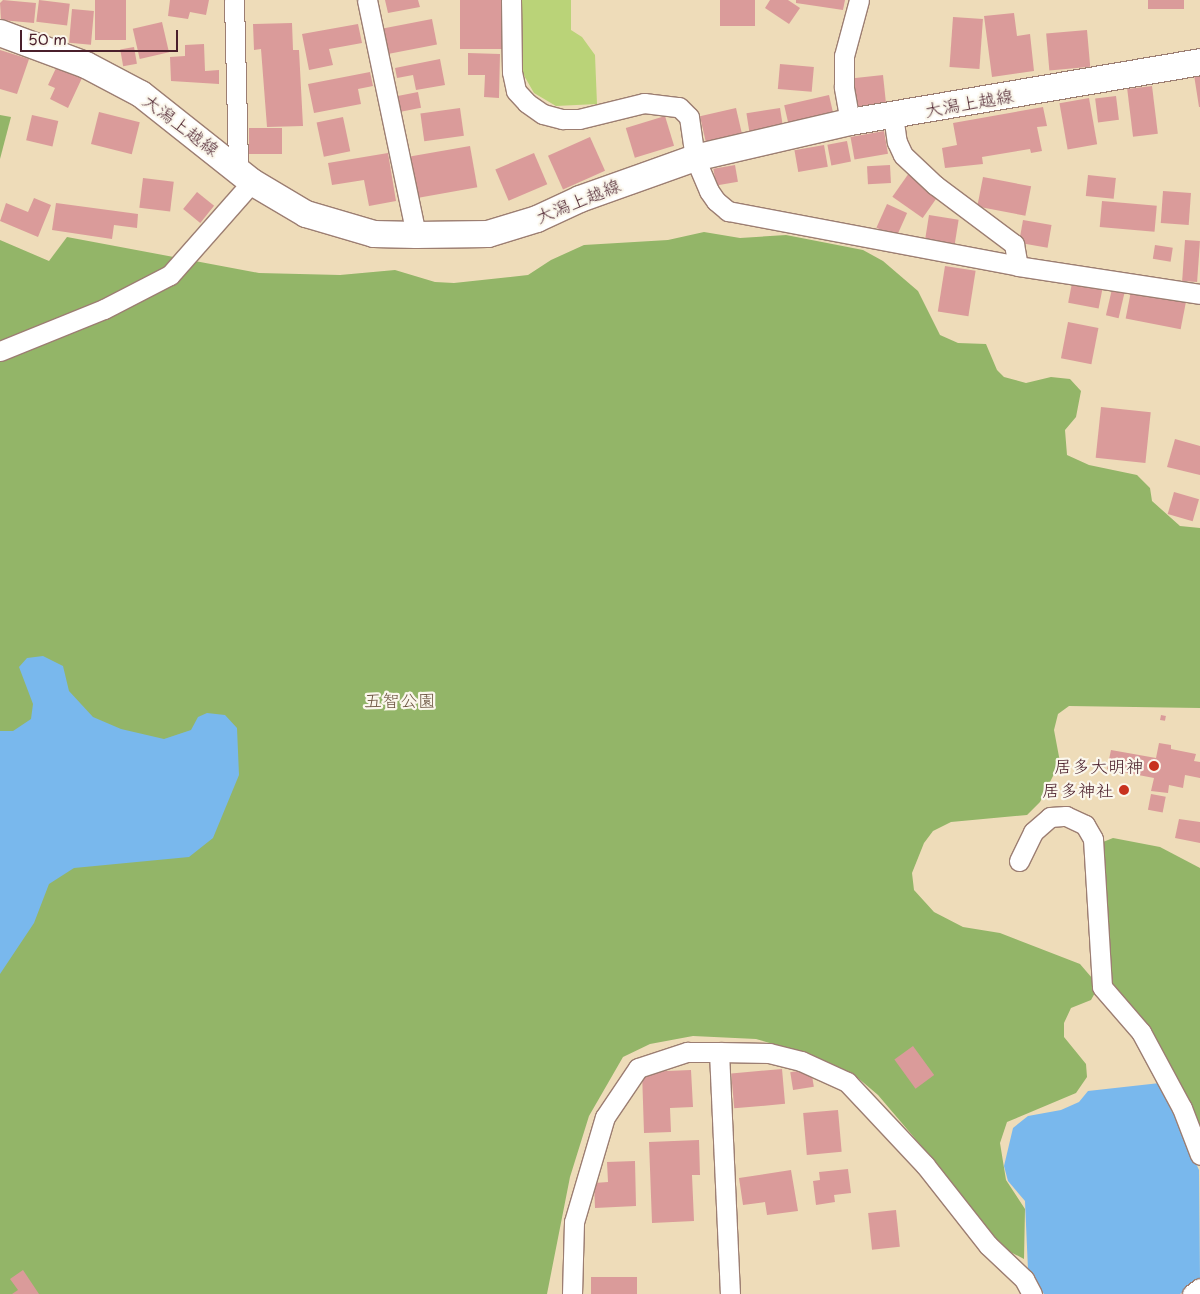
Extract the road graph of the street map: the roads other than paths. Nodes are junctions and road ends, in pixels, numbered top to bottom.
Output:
1 (234, 0) edge
2 (367, 0) edge
3 (511, 0) edge
4 (859, 0) edge
5 (0, 33) edge
6 (1200, 62) edge
7 (893, 115) junction
8 (850, 122) junction
9 (695, 158) junction
10 (245, 175) junction
11 (416, 235) junction
12 (1018, 266) junction
13 (1200, 294) edge
14 (0, 351) edge
15 (1019, 860) dead end
16 (719, 1052) junction
17 (1200, 1155) edge
18 (1200, 1288) edge
19 (572, 1294) edge
20 (730, 1294) edge
21 (1032, 1294) edge
22 (1192, 1294) edge

1 - 10 street
2 - 11 street
3 - 9 street
4 - 8 street
5 - 10 main road, 大潟上越線
6 - 7 main road, 大潟上越線
7 - 8 main road, 大潟上越線
7 - 12 street
8 - 9 main road, 大潟上越線
9 - 11 main road, 大潟上越線
9 - 12 street
10 - 11 main road, 大潟上越線
10 - 14 street
12 - 13 street
15 - 17 street
16 - 19 street
16 - 20 street
16 - 21 street
18 - 22 street

